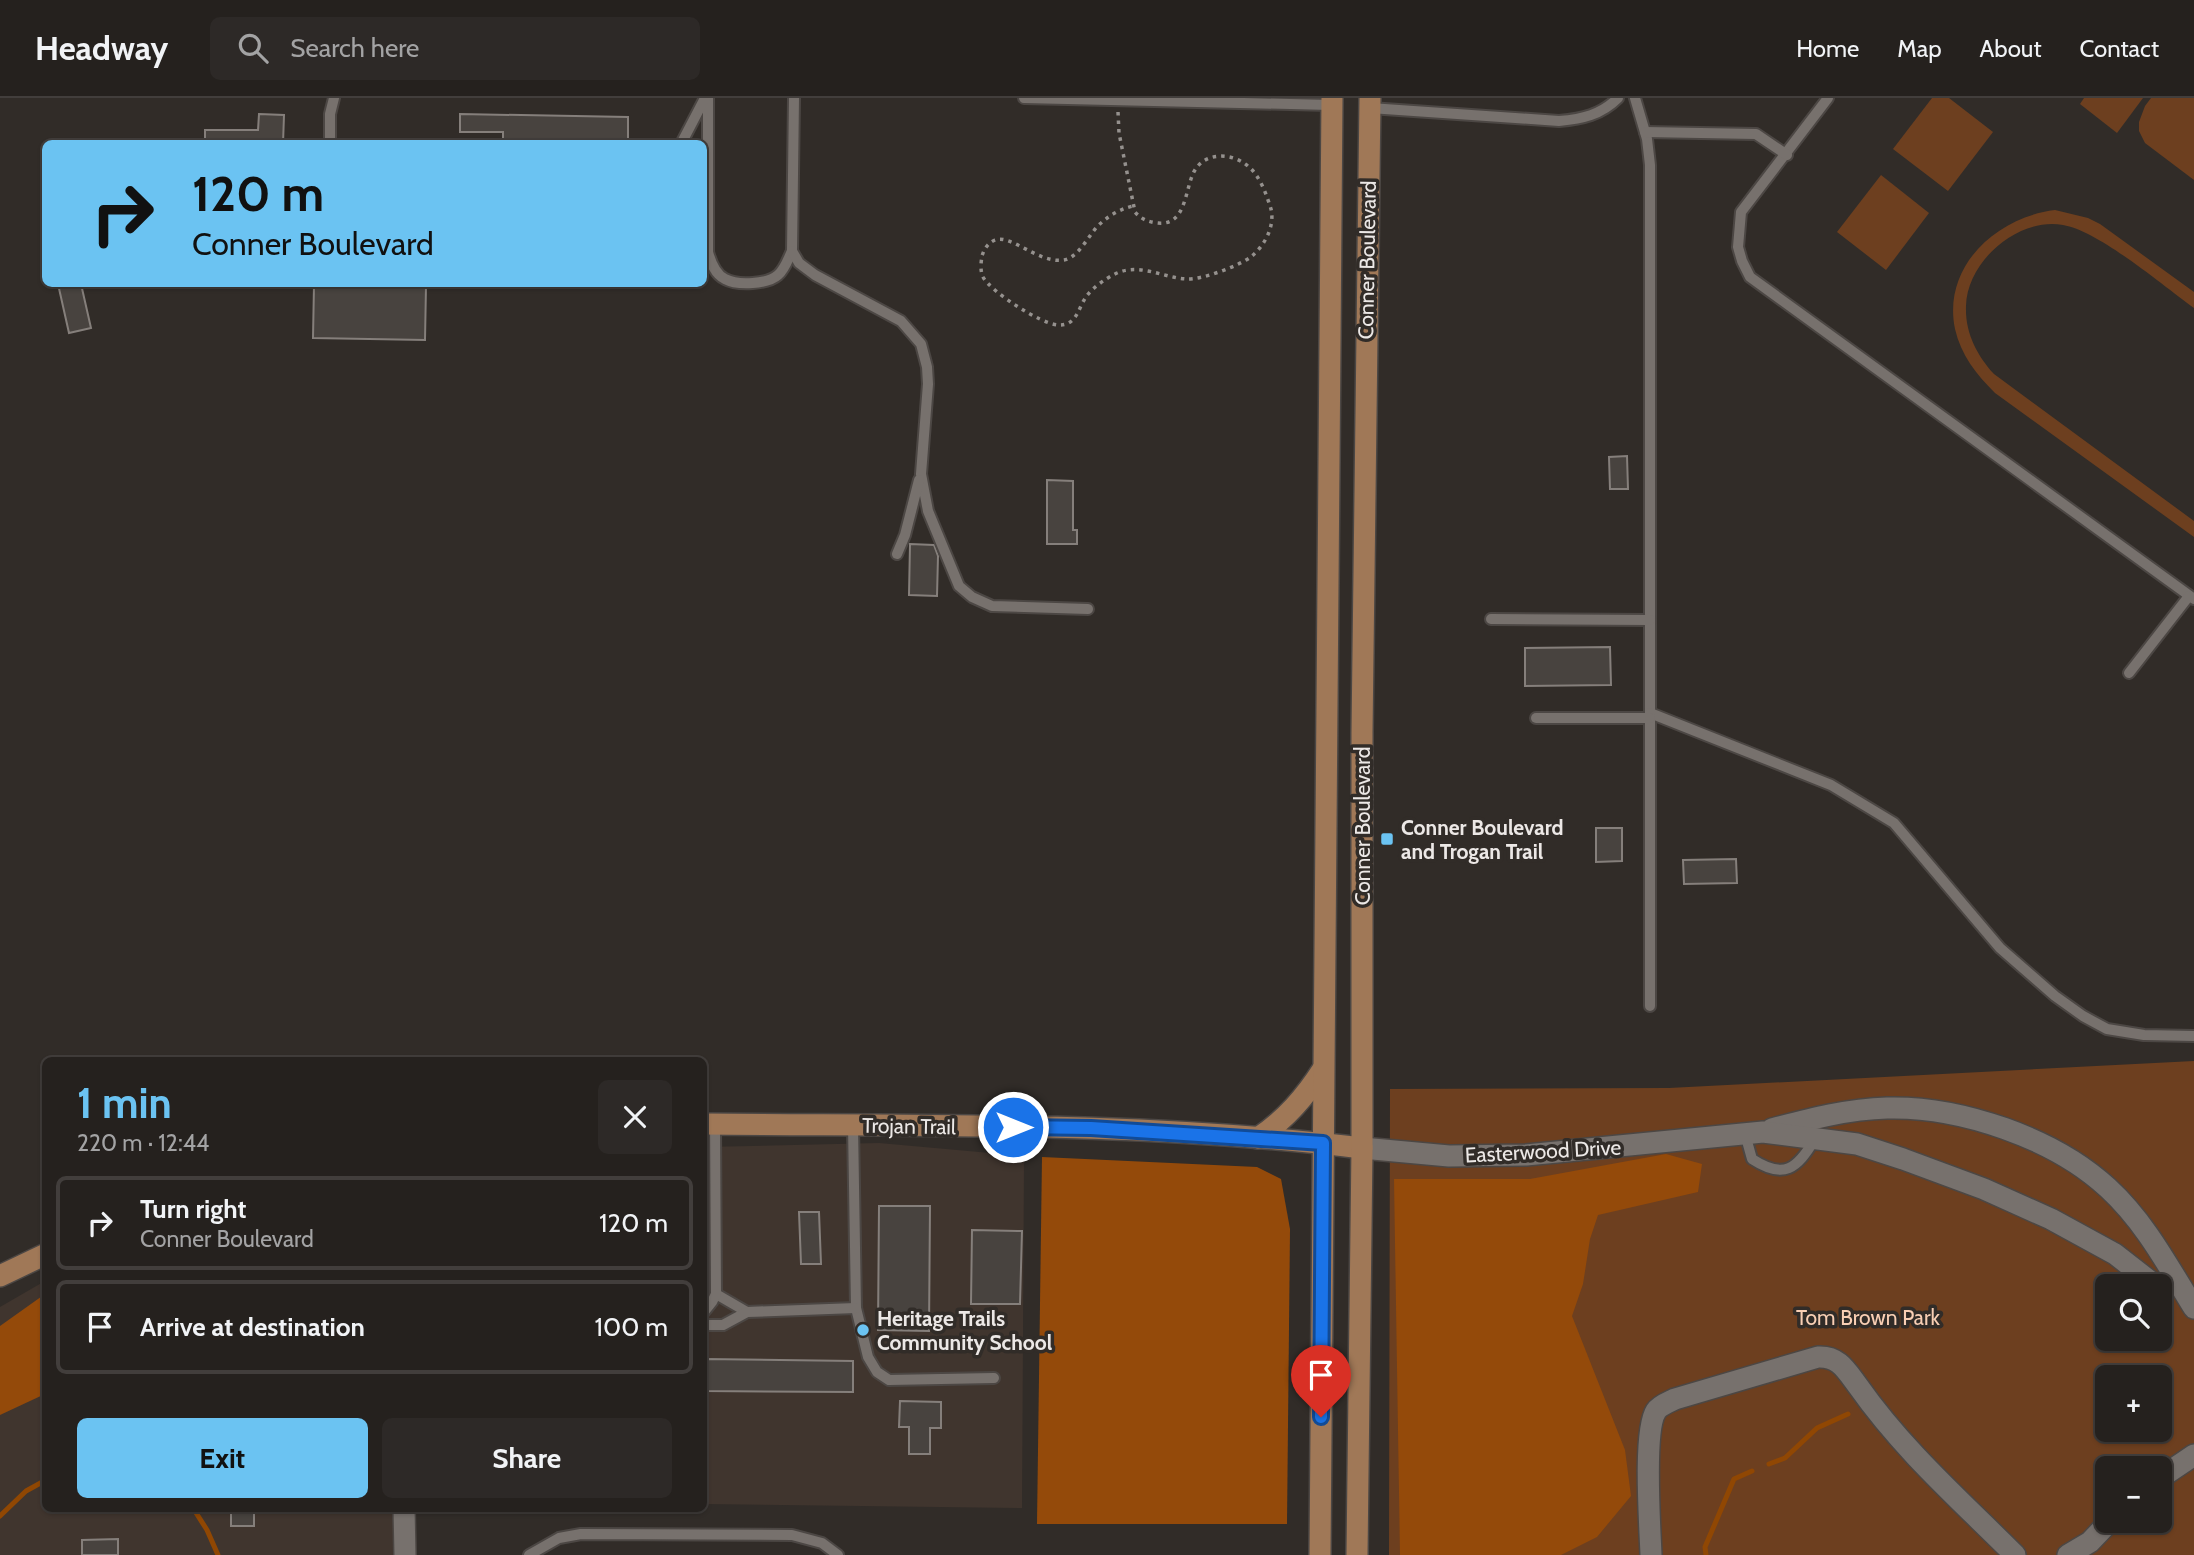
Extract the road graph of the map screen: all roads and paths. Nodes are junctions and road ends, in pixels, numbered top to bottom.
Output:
1 (334, 98) edge
2 (707, 98) edge
3 (794, 98) edge
4 (1024, 98) edge
5 (1618, 98) edge
6 (1634, 98) edge
7 (1828, 98) edge
8 (1099, 99) edge
9 (1118, 100) junction
10 (1331, 102) edge
11 (1370, 103) edge
12 (1645, 132) junction
13 (330, 140) edge
14 (683, 140) edge
15 (1787, 155) junction
16 (1133, 206) junction
17 (792, 251) junction
18 (920, 474) junction
19 (897, 554) dead end
20 (2192, 598) edge
21 (1088, 609) dead end
22 (1491, 619) dead end
23 (1650, 620) junction
24 (2129, 673) dead end
25 (1650, 716) junction
26 (1535, 718) dead end
27 (1650, 1006) dead end
28 (2194, 1036) edge
29 (1324, 1069) junction
30 (709, 1124) edge
31 (853, 1125) junction
32 (1757, 1133) junction
33 (1258, 1138) junction
34 (1815, 1139) junction
35 (1323, 1143) junction
36 (1362, 1148) junction
37 (707, 1216) edge
38 (716, 1220) junction
39 (42, 1256) edge
40 (2141, 1274) edge
41 (0, 1276) edge
42 (716, 1294) junction
43 (2172, 1296) edge
44 (707, 1308) edge
45 (856, 1308) junction
46 (2194, 1310) edge
47 (747, 1312) junction
48 (707, 1325) edge
49 (994, 1378) dead end
50 (2194, 1455) edge
51 (2172, 1470) edge
52 (404, 1512) edge
53 (2099, 1533) edge
54 (405, 1555) edge
55 (528, 1555) edge
56 (838, 1555) edge
57 (1320, 1555) edge
58 (1357, 1555) edge
59 (1651, 1555) edge
60 (2015, 1555) edge
61 (2068, 1555) edge

1 - 13 lane
2 - 14 lane
2 - 17 lane
3 - 17 lane
4 - 8 lane
5 - 11 lane
6 - 12 lane
7 - 15 lane
8 - 9 lane
9 - 10 lane
9 - 16 path
10 - 11 main road
10 - 29 main road, Conner Boulevard
11 - 36 main road, Conner Boulevard
12 - 15 lane
12 - 23 lane
15 - 20 lane
16 - 16 path
17 - 18 lane
18 - 19 lane
18 - 21 lane
20 - 24 lane
22 - 23 lane
23 - 25 lane
25 - 26 lane
25 - 27 lane
25 - 28 lane
29 - 33 main road
29 - 35 main road, Conner Boulevard
30 - 31 main road, Trojan Trail
30 - 38 lane
31 - 33 main road, Trojan Trail
31 - 45 lane
32 - 34 street, Easterwood Drive
32 - 34 lane
32 - 36 street, Easterwood Drive
32 - 46 street, Easterwood Drive
33 - 35 main road, Trojan Trail
34 - 40 street, Easterwood Drive
35 - 36 main road, Easterwood Drive
35 - 57 main road, Conner Boulevard
36 - 58 main road, Conner Boulevard
37 - 38 lane
38 - 42 lane
39 - 41 main road
42 - 44 lane
42 - 47 lane
43 - 46 street, Easterwood Drive
45 - 47 lane
45 - 49 lane
47 - 48 lane
50 - 51 street
52 - 54 street
53 - 61 street
55 - 56 lane
59 - 60 street

